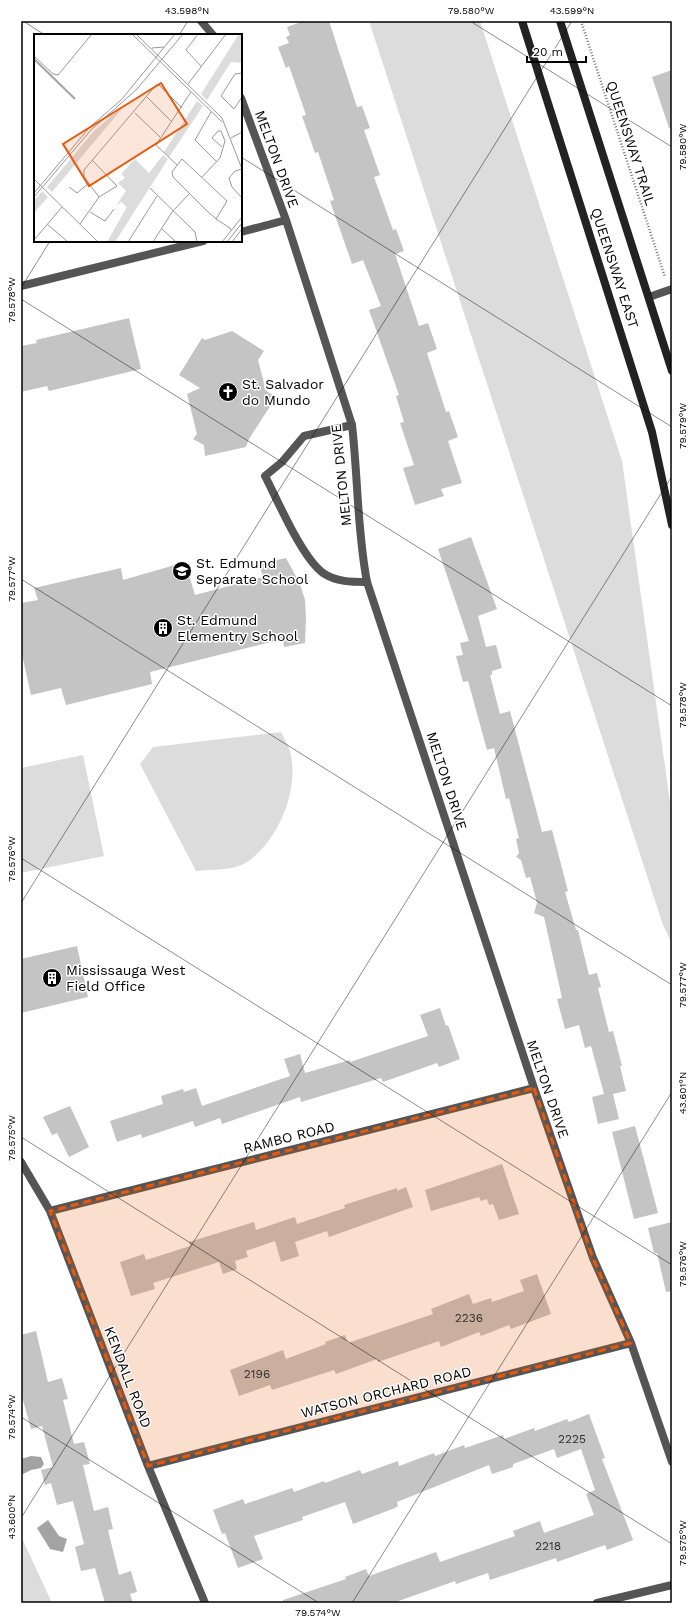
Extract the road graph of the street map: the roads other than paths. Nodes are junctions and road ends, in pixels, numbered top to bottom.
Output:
1 (201, 21) edge
2 (522, 21) edge
3 (560, 21) edge
4 (212, 34) edge
5 (242, 101) edge
6 (286, 220) junction
7 (242, 232) edge
8 (198, 242) edge
9 (21, 286) edge
10 (672, 289) edge
11 (649, 296) junction
12 (672, 371) edge
13 (352, 425) junction
14 (672, 525) edge
15 (367, 582) junction
16 (534, 1088) junction
17 (21, 1162) edge
18 (50, 1211) junction
19 (631, 1343) junction
20 (672, 1462) edge
21 (148, 1466) junction
22 (672, 1585) edge
23 (205, 1603) edge
24 (597, 1603) edge

1 - 4 street
2 - 14 main road, QUEENSWAY EAST
3 - 11 main road, QUEENSWAY EAST
5 - 6 street, MELTON DRIVE
6 - 7 street
6 - 13 street, MELTON DRIVE
8 - 9 street
10 - 11 street
11 - 12 main road, QUEENSWAY EAST
13 - 15 street, MELTON DRIVE
13 - 15 street
15 - 16 street, MELTON DRIVE
16 - 18 street, RAMBO ROAD
16 - 19 street, MELTON DRIVE
17 - 18 street, KENDALL ROAD
18 - 21 street, KENDALL ROAD
19 - 20 street, MELTON DRIVE
19 - 21 street, WATSON ORCHARD ROAD
21 - 23 street, KENDALL ROAD
22 - 24 street

